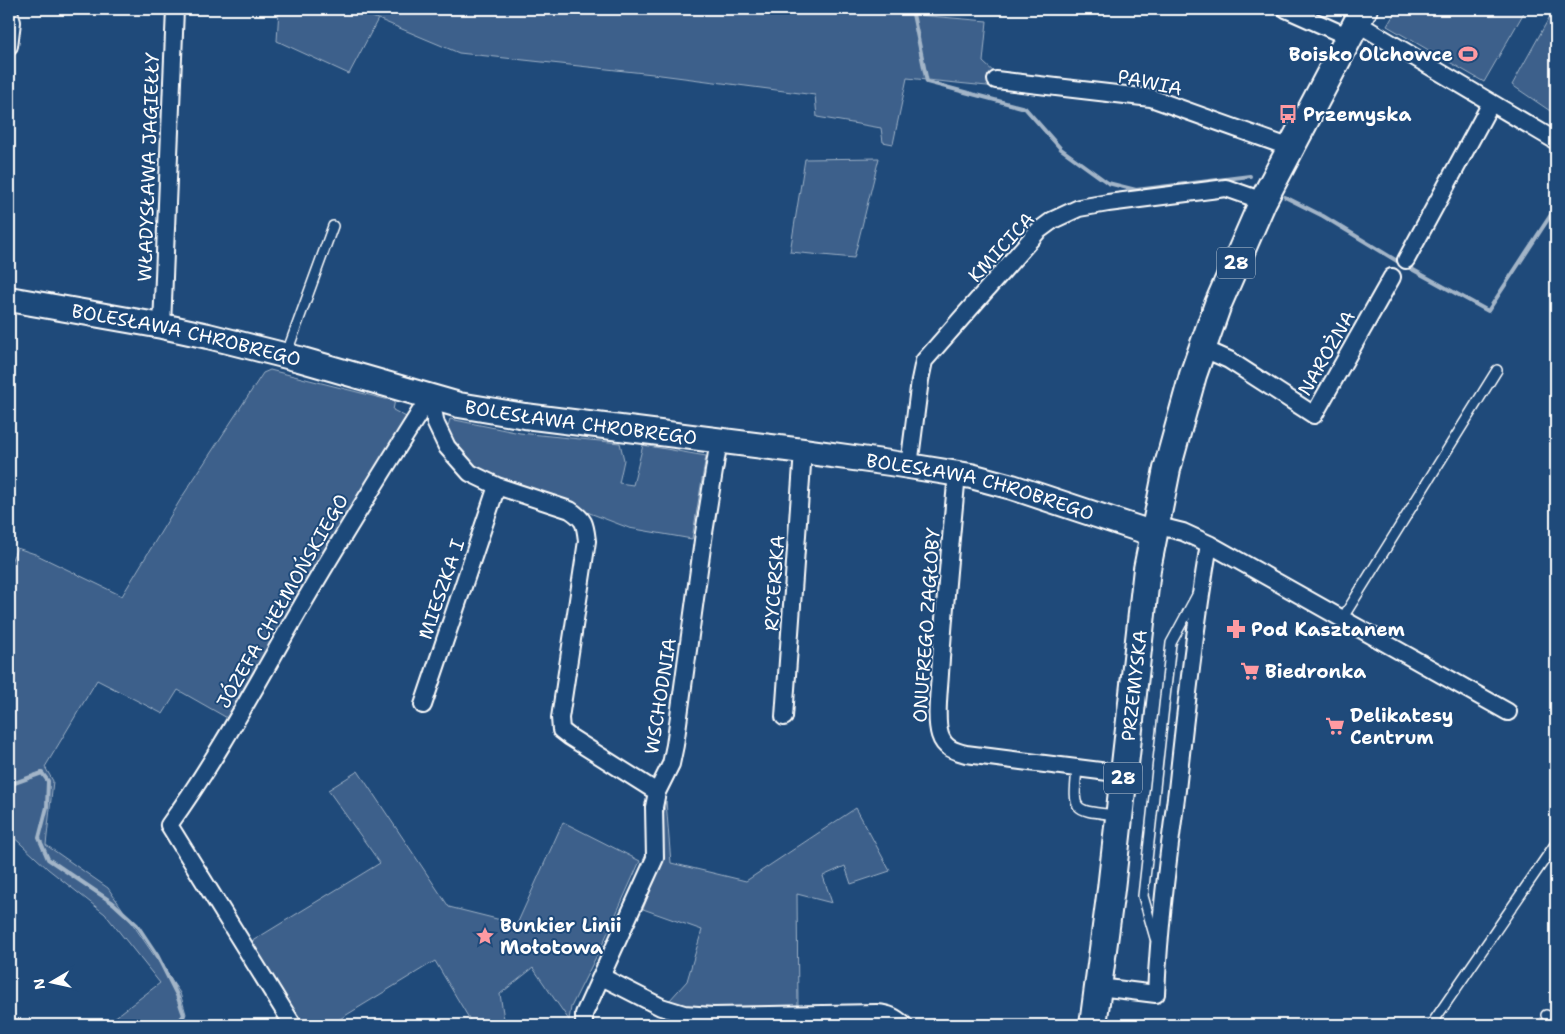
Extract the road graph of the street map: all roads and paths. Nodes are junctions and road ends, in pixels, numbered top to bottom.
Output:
1 (174, 9) edge
2 (1286, 9) edge
3 (9, 12) edge
4 (1357, 23) edge
5 (9, 46) edge
6 (996, 80) dead end
7 (1491, 103) junction
8 (1556, 141) edge
9 (1291, 148) junction
10 (1263, 201) junction
11 (333, 226) dead end
12 (1406, 260) dead end
13 (1392, 277) dead end
14 (9, 299) edge
15 (162, 326) junction
16 (1202, 348) junction
17 (285, 356) junction
18 (1497, 370) dead end
19 (430, 396) junction
20 (719, 440) junction
21 (804, 451) junction
22 (909, 466) junction
23 (957, 474) junction
24 (497, 486) junction
25 (1154, 530) junction
26 (1210, 544) junction
27 (1202, 585) junction
28 (1342, 619) junction
29 (423, 705) dead end
30 (1508, 712) dead end
31 (784, 717) dead end
32 (1077, 768) junction
33 (1124, 774) junction
34 (657, 792) junction
35 (1119, 815) junction
36 (1556, 843) edge
37 (1158, 948) junction
38 (602, 977) junction
39 (1099, 987) junction
40 (1546, 1015) dead end
41 (1556, 1022) edge
42 (293, 1025) edge
43 (584, 1025) edge
44 (904, 1025) edge
45 (1093, 1025) edge
46 (1431, 1025) edge

1 - 15 street, WŁADYSŁAWA JAGIEŁŁY
2 - 4 street
3 - 5 street
4 - 7 street
4 - 9 main road, PRZEMYSKA / 28
6 - 9 street, PAWIA
7 - 8 street
7 - 12 street
9 - 10 main road, PRZEMYSKA / 28
10 - 16 main road, PRZEMYSKA / 28
10 - 22 street, KMICICA
11 - 17 lane
13 - 16 street, NAROŻNA
14 - 15 street, BOLESŁAWA CHROBREGO
15 - 17 street, BOLESŁAWA CHROBREGO
16 - 25 main road, PRZEMYSKA / 28
17 - 19 street, BOLESŁAWA CHROBREGO
18 - 28 lane
19 - 20 street, BOLESŁAWA CHROBREGO
19 - 24 street
19 - 42 street, JÓZEFA CHEŁMOŃSKIEGO
20 - 21 street, BOLESŁAWA CHROBREGO
20 - 34 street, WSCHODNIA
21 - 22 street, BOLESŁAWA CHROBREGO
21 - 31 street, RYCERSKA
22 - 23 street, BOLESŁAWA CHROBREGO
23 - 25 street, BOLESŁAWA CHROBREGO
23 - 32 street, ONUFREGO ZAGŁOBY
24 - 29 street, MIESZKA I
24 - 34 street
25 - 26 street
25 - 33 main road, PRZEMYSKA / 28
26 - 27 street
26 - 28 street
27 - 37 street
27 - 37 lane
28 - 30 street
32 - 33 street, ONUFREGO ZAGŁOBY
32 - 35 lane
33 - 35 main road, PRZEMYSKA / 28
34 - 38 street, WSCHODNIA
35 - 39 main road, PRZEMYSKA / 28
36 - 46 lane
37 - 39 street
38 - 43 street, WSCHODNIA
38 - 44 street
39 - 45 main road, PRZEMYSKA / 28
40 - 41 lane

